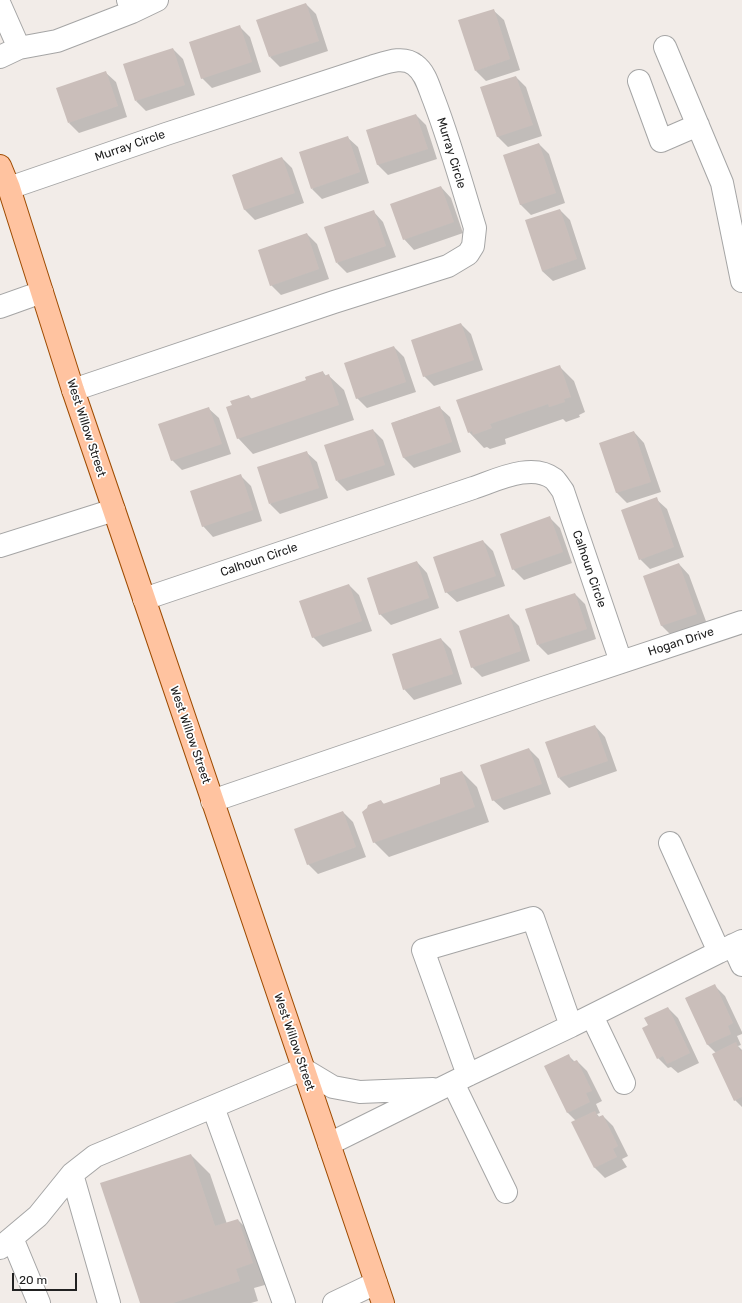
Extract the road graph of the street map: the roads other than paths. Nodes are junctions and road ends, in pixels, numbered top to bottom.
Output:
1 (157, 0) edge
2 (0, 5) edge
3 (130, 6) edge
4 (665, 47) dead end
5 (19, 48) junction
6 (0, 57) edge
7 (639, 81) dead end
8 (698, 125) junction
9 (0, 166) edge
10 (8, 188) junction
11 (742, 281) edge
12 (42, 292) junction
13 (0, 307) edge
14 (73, 390) junction
15 (114, 510) junction
16 (0, 546) edge
17 (144, 599) junction
18 (742, 622) edge
19 (621, 662) junction
20 (212, 801) junction
21 (670, 843) dead end
22 (734, 951) edge
23 (592, 1016) junction
24 (571, 1026) junction
25 (303, 1069) junction
26 (454, 1082) junction
27 (624, 1083) dead end
28 (213, 1107) junction
29 (329, 1144) junction
30 (72, 1174) junction
31 (506, 1192) dead end
32 (6, 1243) edge
33 (379, 1293) edge
34 (39, 1303) edge
35 (109, 1303) edge
36 (284, 1303) edge
37 (334, 1303) edge

1 - 3 street
2 - 5 street
3 - 5 street
4 - 8 street
5 - 6 street
7 - 8 street
8 - 11 street
9 - 10 main road, West Willow Street
10 - 12 main road, West Willow Street
10 - 14 street, Murray Circle
12 - 13 street
12 - 14 main road, West Willow Street
14 - 15 main road, West Willow Street
15 - 16 street
15 - 17 main road, West Willow Street
17 - 19 street, Calhoun Circle
17 - 20 main road, West Willow Street
18 - 19 street, Hogan Drive
19 - 20 street
20 - 25 main road, West Willow Street
21 - 22 street
22 - 23 street
23 - 24 street
23 - 27 street
24 - 26 street
24 - 26 street
25 - 26 street
25 - 28 street
25 - 29 main road, West Willow Street
26 - 29 street
26 - 31 street
28 - 30 street
28 - 36 street
29 - 33 main road, West Willow Street
30 - 32 street
30 - 35 street
32 - 34 street
33 - 37 street

